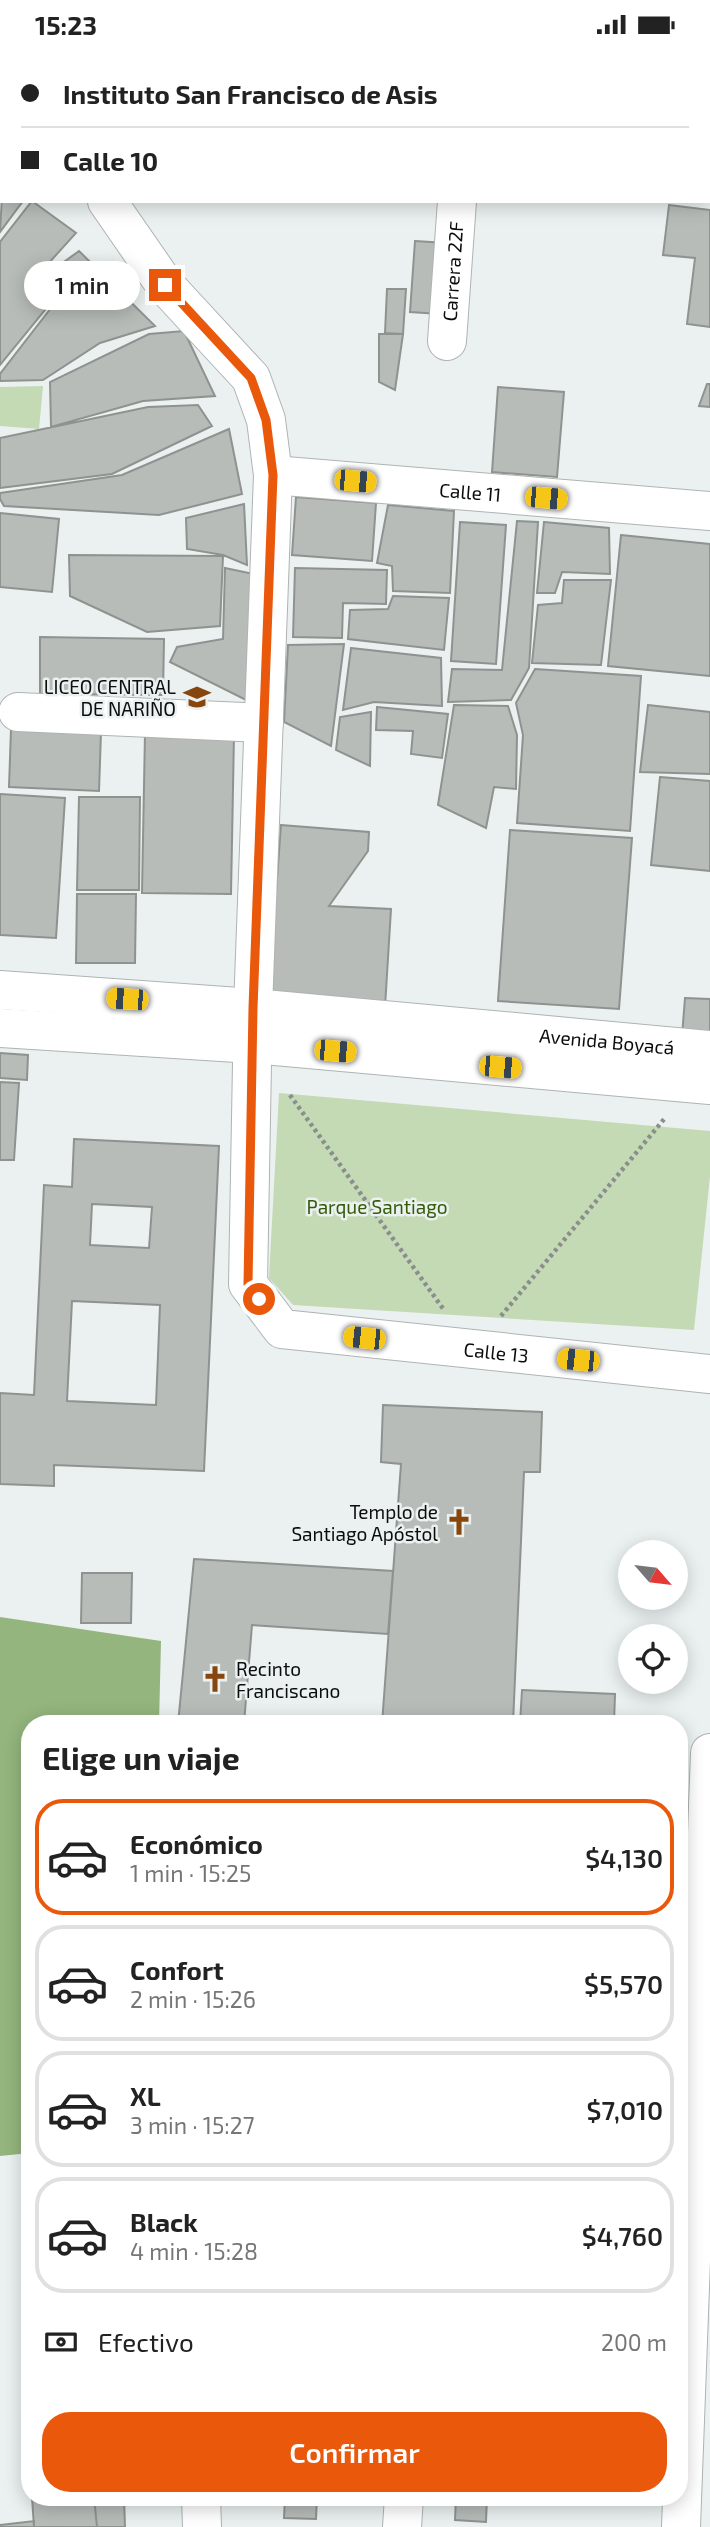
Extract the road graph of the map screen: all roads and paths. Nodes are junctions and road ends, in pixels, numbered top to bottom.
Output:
1 (108, 203) edge
2 (457, 203) edge
3 (447, 341) dead end
4 (273, 475) junction
5 (710, 511) edge
6 (18, 712) dead end
7 (264, 723) junction
8 (0, 990) edge
9 (253, 1026) junction
10 (0, 1028) edge
11 (710, 1050) edge
12 (701, 1085) edge
13 (285, 1089) dead end
14 (473, 1349) junction
15 (710, 1374) edge
16 (710, 1753) edge
17 (703, 2166) edge
18 (688, 2412) edge
19 (201, 2506) edge
20 (403, 2506) edge
21 (682, 2506) edge
22 (202, 2527) edge
23 (402, 2527) edge
24 (681, 2527) edge

1 - 4 street
2 - 3 street, Carrera 22F
4 - 5 street, Calle 11
4 - 7 street
6 - 7 street
7 - 9 street
8 - 9 street, Avenida Boyacá
9 - 10 street, Avenida Boyacá
9 - 11 street, Avenida Boyacá
9 - 12 street, Avenida Boyacá
9 - 14 street, Calle 13
12 - 14 path
13 - 14 path
14 - 15 street, Calle 13
16 - 17 street
17 - 18 street
19 - 22 street
20 - 23 street
21 - 24 street

